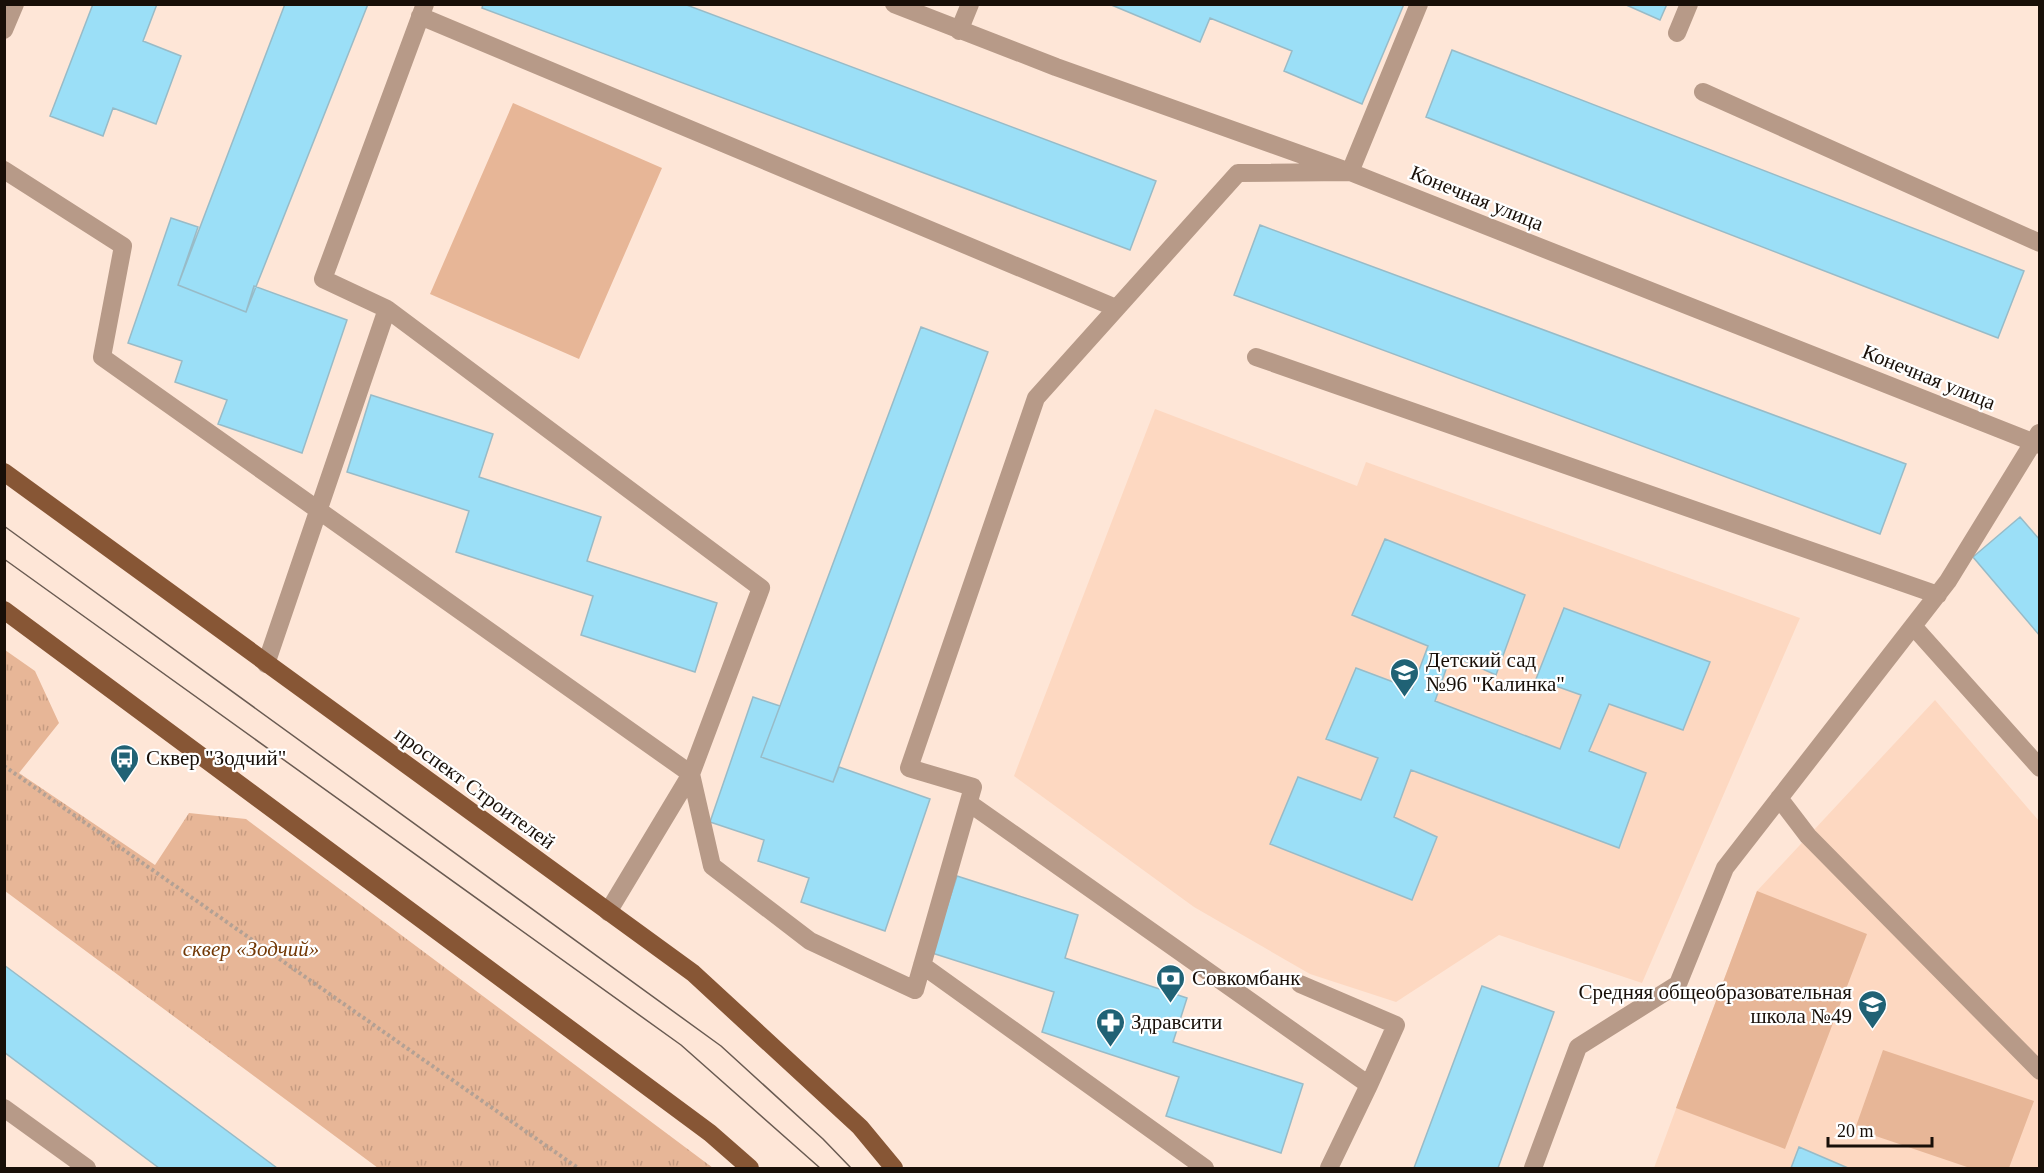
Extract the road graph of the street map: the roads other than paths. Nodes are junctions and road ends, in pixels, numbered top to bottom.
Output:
1 (15, 4) edge
2 (894, 4) edge
3 (970, 4) edge
4 (1419, 4) edge
5 (1689, 4) edge
6 (422, 10) edge
7 (4, 30) edge
8 (959, 32) junction
9 (1677, 33) dead end
10 (1703, 92) dead end
11 (4, 171) edge
12 (1350, 172) junction
13 (2040, 243) edge
14 (1116, 308) junction
15 (387, 309) junction
16 (1256, 357) dead end
17 (2037, 440) edge
18 (4, 472) edge
19 (318, 510) junction
20 (1938, 595) junction
21 (4, 610) edge
22 (1913, 626) junction
23 (266, 664) junction
24 (2040, 768) edge
25 (691, 774) junction
26 (1779, 798) junction
27 (969, 803) junction
28 (608, 912) junction
29 (922, 965) junction
30 (1300, 984) dead end
31 (2040, 1071) edge
32 (1369, 1085) junction
33 (4, 1108) edge
34 (87, 1168) edge
35 (750, 1168) edge
36 (894, 1168) edge
37 (1205, 1168) edge
38 (1329, 1168) edge
39 (1533, 1168) edge

1 - 7 street
2 - 8 street, Конечная улица
3 - 8 street
4 - 12 street
5 - 9 street
6 - 14 street
6 - 15 street
8 - 12 street, Конечная улица
10 - 13 street
11 - 19 street
12 - 14 street
12 - 17 street, Конечная улица
14 - 27 street
15 - 19 street
15 - 25 street
16 - 20 street
17 - 20 street
18 - 23 main road, проспект Строителей
19 - 23 street
19 - 25 street
20 - 22 street
21 - 35 main road
22 - 24 street
22 - 26 street
23 - 28 main road, проспект Строителей
25 - 28 street
25 - 29 street
26 - 31 street
26 - 39 street
27 - 29 street
27 - 32 street
28 - 36 main road, проспект Строителей
29 - 37 street
30 - 32 street
32 - 38 street
33 - 34 street

